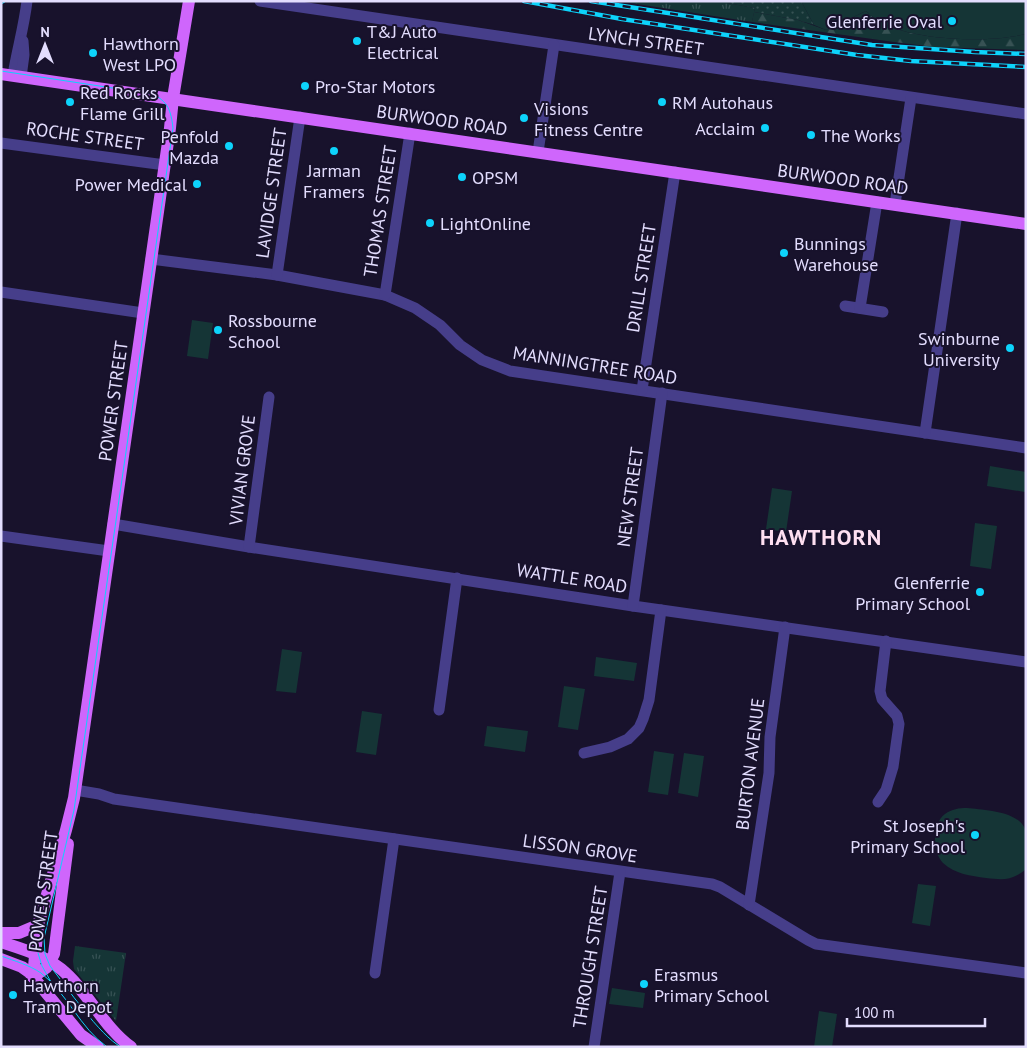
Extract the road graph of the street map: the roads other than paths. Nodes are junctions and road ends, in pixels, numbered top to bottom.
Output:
1 (188, 1) edge
2 (260, 1) edge
3 (27, 3) edge
4 (554, 45) junction
5 (12, 75) edge
6 (173, 98) junction
7 (912, 98) junction
8 (1026, 114) edge
9 (300, 117) junction
10 (410, 133) junction
11 (1, 143) edge
12 (538, 152) junction
13 (165, 165) junction
14 (675, 172) junction
15 (876, 202) junction
16 (895, 204) junction
17 (957, 214) junction
18 (1026, 224) edge
19 (151, 259) junction
20 (277, 275) junction
21 (1, 292) edge
22 (385, 295) junction
23 (845, 306) dead end
24 (860, 308) junction
25 (883, 312) dead end
26 (144, 314) junction
27 (642, 390) junction
28 (662, 393) junction
29 (269, 397) dead end
30 (925, 432) junction
31 (1026, 448) edge
32 (113, 524) junction
33 (1, 536) edge
34 (249, 547) junction
35 (109, 551) junction
36 (457, 578) junction
37 (633, 606) junction
38 (661, 610) junction
39 (786, 627) junction
40 (886, 641) junction
41 (1026, 662) edge
42 (439, 710) dead end
43 (584, 753) dead end
44 (74, 798) junction
45 (878, 802) dead end
46 (394, 839) junction
47 (620, 872) junction
48 (750, 905) junction
49 (38, 925) junction
50 (1, 933) edge
51 (1, 942) edge
52 (34, 954) junction
53 (6, 961) edge
54 (51, 962) junction
55 (1026, 973) edge
56 (375, 974) dead end
57 (33, 977) junction
58 (98, 1047) edge
59 (131, 1047) edge
60 (594, 1047) edge

1 - 6 main road, POWER STREET
2 - 4 street, LYNCH STREET
3 - 5 street
4 - 7 street, LYNCH STREET
4 - 12 street
5 - 6 main road, BURWOOD ROAD
6 - 9 main road, BURWOOD ROAD
6 - 13 main road, POWER STREET
7 - 8 street, LYNCH STREET
7 - 16 street
9 - 10 main road, BURWOOD ROAD
9 - 20 street, LAVIDGE STREET
10 - 12 main road, BURWOOD ROAD
10 - 22 street, THOMAS STREET
11 - 13 street, ROCHE STREET
12 - 14 main road, BURWOOD ROAD
13 - 19 main road, POWER STREET
14 - 15 main road, BURWOOD ROAD
14 - 27 street, DRILL STREET
15 - 16 main road, BURWOOD ROAD
15 - 24 street
16 - 17 main road, BURWOOD ROAD
17 - 18 main road, BURWOOD ROAD
17 - 30 street
19 - 20 street, MANNINGTREE ROAD
19 - 26 main road, POWER STREET
20 - 22 street, MANNINGTREE ROAD
21 - 26 street
22 - 27 street, MANNINGTREE ROAD
23 - 24 street
24 - 25 street
26 - 32 main road, POWER STREET
27 - 28 street, MANNINGTREE ROAD
28 - 30 street, MANNINGTREE ROAD
28 - 37 street, NEW STREET
29 - 34 street, VIVIAN GROVE
30 - 31 street, MANNINGTREE ROAD
32 - 34 street, WATTLE ROAD
32 - 35 main road, POWER STREET
33 - 35 street
34 - 36 street, WATTLE ROAD
35 - 44 main road, POWER STREET
36 - 37 street, WATTLE ROAD
36 - 42 street
37 - 38 street, WATTLE ROAD
38 - 39 street, WATTLE ROAD
38 - 43 street
39 - 40 street, WATTLE ROAD
39 - 48 street, BURTON AVENUE
40 - 41 street, WATTLE ROAD
40 - 45 street
44 - 46 street, LISSON GROVE
44 - 49 main road, POWER STREET
44 - 54 main road, POWER STREET
46 - 47 street, LISSON GROVE
46 - 56 street
47 - 48 street, LISSON GROVE
47 - 60 street, THROUGH STREET
48 - 55 street, LISSON GROVE
49 - 50 main road
49 - 52 main road, POWER STREET
51 - 52 main road
52 - 54 main road
52 - 57 main road, POWER STREET
53 - 57 main road
54 - 57 main road, POWER STREET
54 - 59 main road
57 - 58 main road

